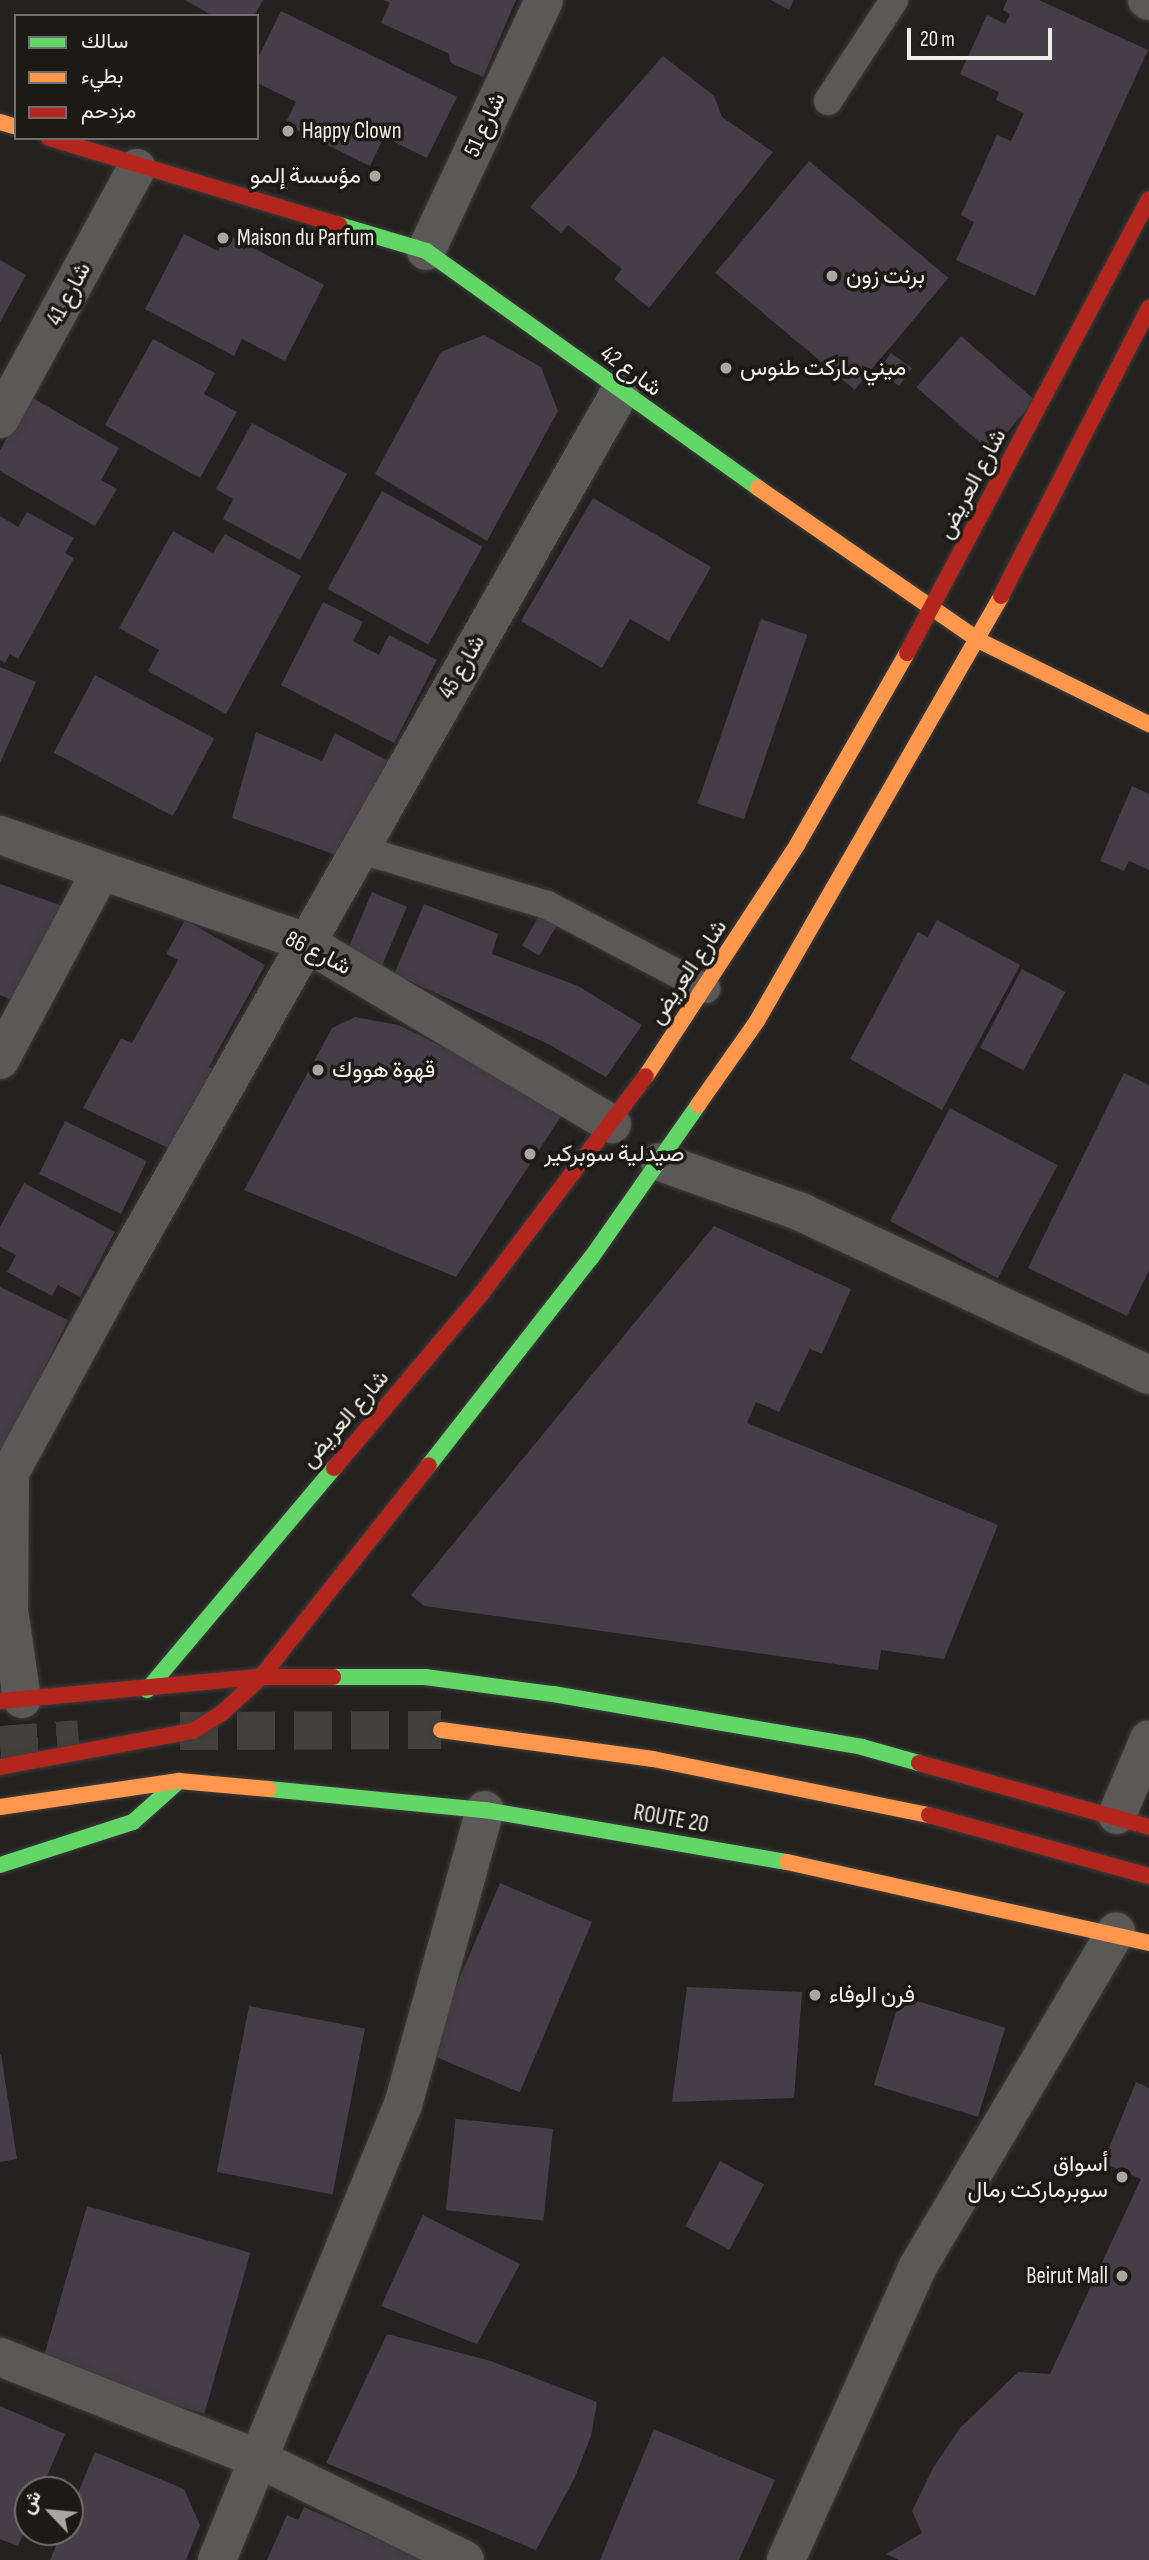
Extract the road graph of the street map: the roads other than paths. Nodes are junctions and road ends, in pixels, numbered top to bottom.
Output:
1 (544, 0) edge
2 (894, 0) edge
3 (828, 101) dead end
4 (55, 140) edge
5 (137, 168) junction
6 (1149, 199) edge
7 (426, 251) junction
8 (1149, 308) edge
9 (620, 392) junction
10 (0, 419) edge
11 (931, 611) junction
12 (978, 640) junction
13 (1149, 724) edge
14 (0, 835) edge
15 (358, 849) junction
16 (102, 871) junction
17 (305, 942) junction
18 (706, 989) junction
19 (0, 1060) edge
20 (612, 1124) junction
21 (660, 1162) junction
22 (1149, 1375) edge
23 (5, 1483) edge
24 (261, 1677) junction
25 (146, 1690) junction
26 (11, 1700) edge
27 (441, 1730) tunnel mouth
28 (1149, 1739) edge
29 (0, 1767) edge
30 (179, 1781) junction
31 (0, 1807) edge
32 (485, 1810) junction
33 (1133, 1821) edge
34 (0, 1865) edge
35 (1149, 1876) edge
36 (1133, 1937) edge
37 (0, 2357) edge
38 (261, 2460) junction
39 (217, 2560) edge
40 (465, 2560) edge
41 (786, 2560) edge

1 - 7 street, شارع 51
2 - 3 lane
4 - 5 main road, شارع 42
5 - 7 main road, شارع 42
5 - 10 street, شارع 41
6 - 11 main road, شارع العريض
7 - 9 main road, شارع 42
8 - 12 main road
9 - 11 main road, شارع 42
9 - 15 street, شارع 45
11 - 12 main road, شارع 42
11 - 18 main road, شارع العريض
12 - 13 main road, شارع 42
12 - 21 main road
14 - 16 street, شارع 86
15 - 17 street, شارع 45
15 - 18 lane
16 - 17 street, شارع 86
16 - 19 street
17 - 20 street, شارع 86
17 - 23 street, شارع 45
18 - 20 main road, شارع العريض
20 - 25 main road, شارع العريض
21 - 22 street
21 - 24 main road
23 - 26 street
24 - 25 main road
24 - 29 main road
24 - 33 main road
25 - 26 main road
27 - 35 main road
28 - 33 street
30 - 31 main road, ROUTE 20
30 - 32 main road, ROUTE 20
30 - 34 main road
32 - 36 main road, ROUTE 20
32 - 38 street
36 - 41 street
37 - 38 street
38 - 39 street
38 - 40 street

